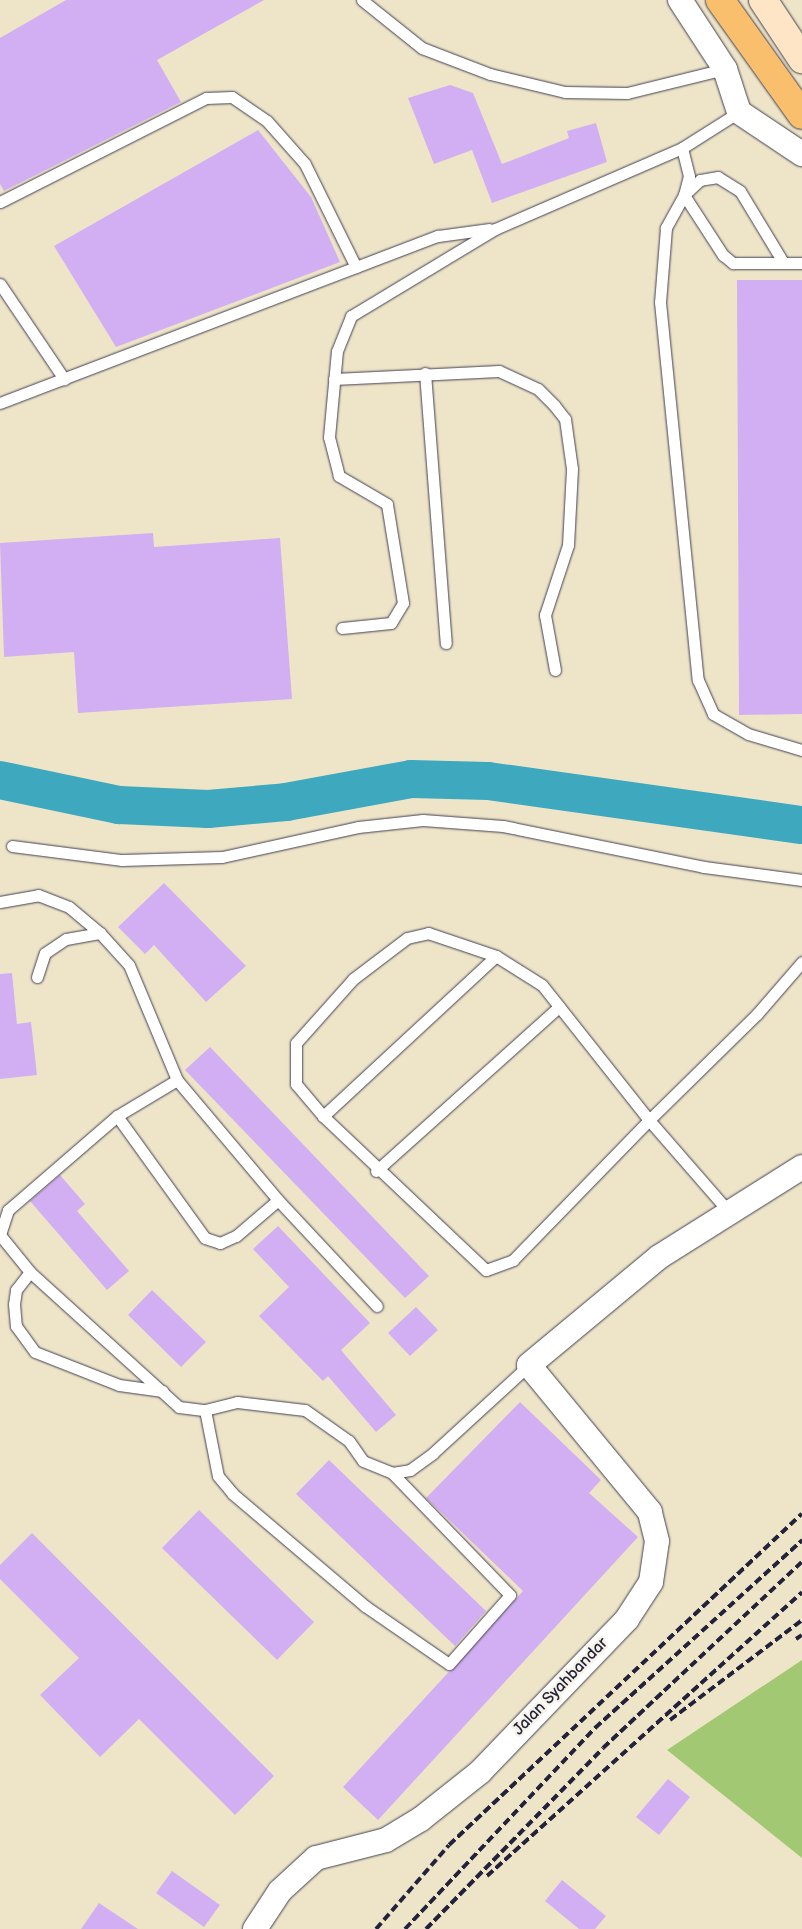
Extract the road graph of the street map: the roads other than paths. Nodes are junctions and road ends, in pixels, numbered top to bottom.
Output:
1 (362, 0) edge
2 (680, 0) edge
3 (720, 0) edge
4 (762, 0) edge
5 (802, 59) edge
6 (725, 69) junction
7 (739, 112) junction
8 (802, 115) edge
9 (682, 148) junction
10 (802, 154) edge
11 (684, 195) junction
12 (0, 202) edge
13 (495, 229) junction
14 (783, 262) junction
15 (802, 263) edge
16 (356, 267) junction
17 (0, 284) edge
18 (424, 373) junction
19 (64, 379) junction
20 (334, 379) junction
21 (0, 403) edge
22 (342, 628) dead end
23 (446, 643) dead end
24 (554, 670) dead end
25 (802, 750) edge
26 (12, 846) dead end
27 (802, 880) edge
28 (0, 902) edge
29 (100, 933) junction
30 (496, 956) junction
31 (802, 962) edge
32 (37, 977) dead end
33 (559, 1007) junction
34 (177, 1080) junction
35 (118, 1116) junction
36 (323, 1116) junction
37 (649, 1120) junction
38 (802, 1167) edge
39 (376, 1171) junction
40 (278, 1200) junction
41 (729, 1212) junction
42 (0, 1235) edge
43 (30, 1272) junction
44 (378, 1306) dead end
45 (529, 1365) junction
46 (163, 1391) junction
47 (205, 1410) junction
48 (392, 1474) junction
49 (254, 1929) edge

1 - 6 lane
2 - 6 street
3 - 8 main road
4 - 5 main road
6 - 7 street
7 - 9 lane
7 - 10 street
9 - 11 lane
9 - 13 lane
11 - 14 lane
11 - 14 lane
11 - 25 lane
12 - 16 lane
13 - 16 lane
13 - 20 lane
14 - 15 lane
16 - 19 lane
17 - 19 lane
18 - 20 lane
18 - 23 lane
18 - 24 lane
19 - 21 lane
20 - 22 lane
26 - 27 lane
28 - 29 lane
29 - 32 lane
29 - 34 lane
30 - 33 lane
30 - 36 lane
30 - 36 lane
31 - 37 lane
33 - 37 lane
33 - 39 lane
34 - 35 lane
34 - 40 lane
35 - 40 lane
35 - 42 lane
36 - 39 lane
37 - 39 lane
37 - 41 lane
38 - 41 street
40 - 44 lane
41 - 45 street
42 - 43 lane
43 - 46 lane
43 - 46 lane
45 - 48 lane
45 - 49 street, Jalan Syahbandar
46 - 47 lane
47 - 48 lane
47 - 48 lane

